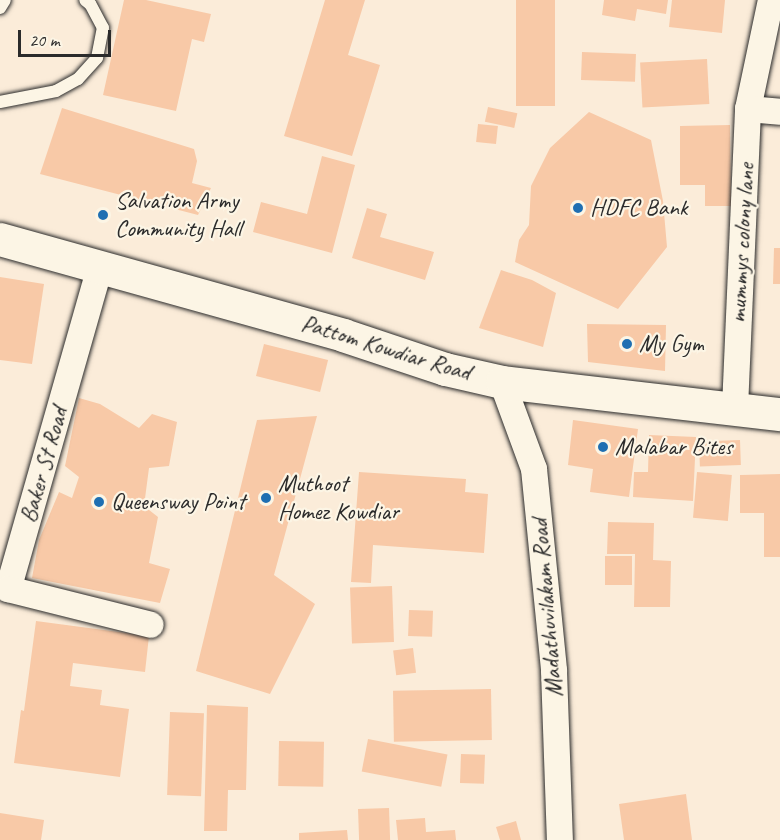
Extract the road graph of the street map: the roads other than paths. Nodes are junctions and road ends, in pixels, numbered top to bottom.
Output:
1 (5, 0) edge
2 (85, 0) edge
3 (771, 0) edge
4 (0, 9) edge
5 (0, 102) edge
6 (748, 109) junction
7 (780, 112) edge
8 (0, 239) edge
9 (100, 267) junction
10 (502, 381) junction
11 (735, 408) junction
12 (780, 414) edge
13 (152, 625) dead end
14 (560, 840) edge

1 - 4 lane
2 - 5 lane
3 - 6 street, mummys colony lane
6 - 7 street
6 - 11 street, mummys colony lane
8 - 9 main road, Pattom Kowdiar Road
9 - 10 main road, Pattom Kowdiar Road
9 - 13 street, Baker St Road
10 - 11 main road, Pattom Kowdiar Road
10 - 14 street, Madathuvilakam Road
11 - 12 main road, Pattom Kowdiar Road

